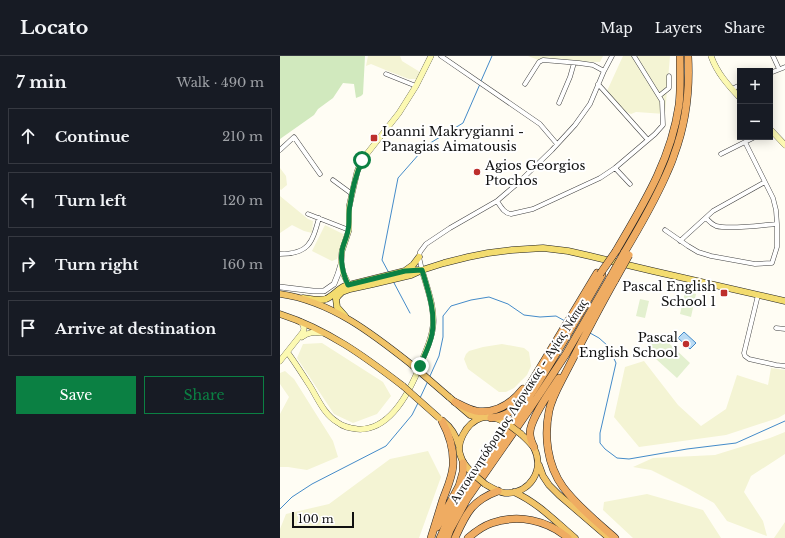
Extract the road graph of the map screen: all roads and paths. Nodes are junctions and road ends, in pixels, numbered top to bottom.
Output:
1 (431, 56) edge
2 (441, 56) edge
3 (612, 56) edge
4 (634, 56) edge
5 (680, 56) edge
6 (688, 56) edge
7 (711, 56) edge
8 (774, 56) edge
9 (574, 63) junction
10 (785, 67) edge
11 (779, 69) junction
12 (604, 71) junction
13 (773, 72) edge
14 (386, 74) dead end
15 (669, 76) dead end
16 (525, 84) dead end
17 (598, 84) junction
18 (416, 86) junction
19 (737, 86) edge
20 (732, 89) junction
21 (737, 95) edge
22 (660, 96) junction
23 (559, 103) dead end
24 (773, 131) edge
25 (648, 140) junction
26 (749, 140) edge
27 (745, 142) junction
28 (557, 144) junction
29 (785, 145) edge
30 (280, 150) edge
31 (721, 154) dead end
32 (615, 168) junction
33 (320, 174) dead end
34 (333, 180) dead end
35 (765, 182) junction
36 (630, 184) dead end
37 (352, 194) junction
38 (497, 201) junction
39 (308, 214) dead end
40 (319, 218) junction
41 (706, 218) junction
42 (777, 224) junction
43 (348, 230) junction
44 (665, 230) dead end
45 (680, 241) junction
46 (280, 254) edge
47 (420, 256) junction
48 (341, 262) junction
49 (422, 270) junction
50 (405, 271) junction
51 (600, 274) junction
52 (391, 277) junction
53 (613, 279) junction
54 (349, 287) junction
55 (280, 288) edge
56 (280, 294) edge
57 (758, 295) junction
58 (299, 298) junction
59 (785, 301) edge
60 (280, 314) edge
61 (348, 319) junction
62 (299, 320) junction
63 (776, 328) dead end
64 (785, 329) edge
65 (330, 335) junction
66 (580, 343) junction
67 (293, 346) junction
68 (288, 353) junction
69 (280, 362) edge
70 (542, 366) junction
71 (785, 366) edge
72 (455, 402) junction
73 (481, 418) junction
74 (491, 418) junction
75 (440, 420) junction
76 (459, 446) junction
77 (534, 447) junction
78 (463, 463) junction
79 (538, 463) junction
80 (498, 491) junction
81 (514, 492) junction
82 (432, 538) edge
83 (440, 538) edge
84 (447, 538) edge
85 (455, 538) edge
86 (468, 538) edge
87 (568, 538) edge
88 (575, 538) edge
89 (609, 538) edge
90 (615, 538) edge

1 - 18 main road
2 - 28 street
3 - 12 street
4 - 22 street
5 - 51 highway
6 - 53 highway, Αυτοκινητόδρομος Λάρνακας - Αγίας Νάπας, bridge
7 - 20 main road
8 - 11 street
9 - 12 street
9 - 16 street
9 - 23 street
10 - 11 street
11 - 13 street
12 - 17 street
14 - 18 street
15 - 22 street
17 - 25 street
17 - 28 street
18 - 37 main road
19 - 20 street
20 - 21 main road
22 - 25 street
24 - 29 main road
25 - 32 street
26 - 27 street
27 - 31 street
27 - 35 street
28 - 38 street
30 - 33 street
32 - 36 street
32 - 38 street
34 - 37 street
35 - 41 street
35 - 42 street
37 - 43 main road
38 - 47 street
39 - 40 street
40 - 43 street
40 - 46 street
41 - 42 street
41 - 45 street
42 - 45 street
43 - 48 main road
44 - 45 street
47 - 49 street
47 - 50 main road
48 - 54 main road
48 - 55 street
49 - 50 main road
49 - 52 main road
49 - 57 main road
49 - 68 main road
50 - 52 main road
51 - 70 highway
51 - 83 highway, Αυτοκινητόδρομος Λάρνακας - Αγίας Νάπας
52 - 54 main road
53 - 66 highway
53 - 84 highway, Αυτοκινητόδρομος Λάρνακας - Αγίας Νάπας
54 - 58 main road
54 - 61 main road
56 - 58 highway
57 - 59 main road
57 - 71 street
58 - 61 highway
60 - 62 highway
61 - 72 highway, bridge
62 - 65 highway
62 - 67 main road
63 - 64 street
65 - 67 main road
65 - 75 highway, bridge
66 - 77 highway
66 - 90 highway
67 - 68 main road
68 - 69 main road
70 - 72 highway
70 - 74 highway
72 - 73 highway
73 - 74 highway
73 - 76 highway
74 - 77 highway, bridge
75 - 76 highway
75 - 82 highway
76 - 78 highway
77 - 79 highway
78 - 80 highway, bridge
78 - 82 highway
79 - 81 highway
79 - 89 highway
80 - 81 highway
80 - 85 highway
81 - 88 highway
86 - 87 highway

